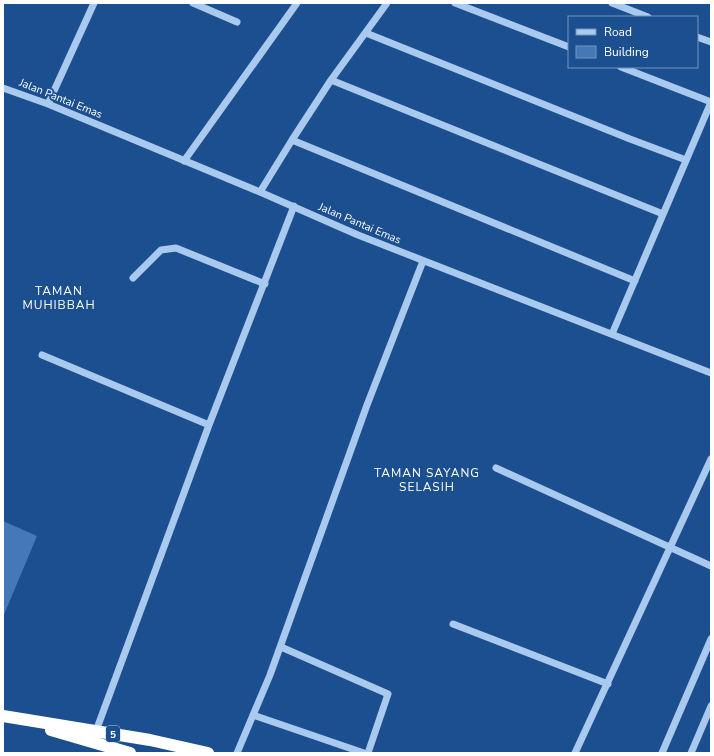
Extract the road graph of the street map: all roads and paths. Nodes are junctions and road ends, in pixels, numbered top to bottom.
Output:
1 (94, 3) edge
2 (193, 3) edge
3 (297, 3) edge
4 (387, 3) edge
5 (455, 3) edge
6 (612, 3) edge
7 (645, 16) edge
8 (237, 22) dead end
9 (366, 34) junction
10 (698, 37) edge
11 (711, 42) edge
12 (568, 47) edge
13 (624, 68) edge
14 (332, 80) junction
15 (3, 88) edge
16 (711, 102) edge
17 (48, 104) junction
18 (292, 140) junction
19 (686, 160) junction
20 (184, 161) junction
21 (260, 192) junction
22 (294, 206) junction
23 (663, 214) junction
24 (423, 261) junction
25 (133, 278) dead end
26 (635, 281) junction
27 (265, 284) junction
28 (612, 334) junction
29 (42, 355) dead end
30 (711, 374) edge
31 (210, 425) junction
32 (711, 459) edge
33 (496, 468) dead end
34 (671, 546) junction
35 (711, 566) edge
36 (453, 624) dead end
37 (711, 638) edge
38 (280, 648) junction
39 (608, 684) junction
40 (711, 706) edge
41 (253, 715) junction
42 (3, 716) edge
43 (18, 718) junction
44 (96, 731) junction
45 (86, 742) junction
46 (112, 753) edge
47 (130, 753) edge
48 (208, 753) edge
49 (237, 753) edge
50 (364, 753) edge
51 (368, 753) edge
52 (575, 753) edge
53 (662, 753) edge
54 (691, 753) edge

1 - 17 street
2 - 8 street
3 - 20 street
4 - 9 street
5 - 12 street
6 - 7 street
9 - 14 street
9 - 19 street
10 - 11 street
13 - 16 street
14 - 18 street
14 - 23 street
15 - 17 street, Jalan Pantai Emas
16 - 19 street
17 - 20 street, Jalan Pantai Emas
18 - 21 street
18 - 26 street
19 - 23 street
20 - 21 street, Jalan Pantai Emas
21 - 22 street, Jalan Pantai Emas
22 - 24 street, Jalan Pantai Emas
22 - 27 street
23 - 26 street
24 - 28 street, Jalan Pantai Emas
24 - 38 street
25 - 27 street
26 - 28 street
27 - 31 street
28 - 30 street, Jalan Pantai Emas
29 - 31 street
31 - 44 street
32 - 34 street
33 - 34 street
34 - 35 street
34 - 39 street
36 - 39 street
37 - 53 street
38 - 41 street
38 - 51 street
39 - 52 street
40 - 54 street
41 - 49 street
41 - 50 street
42 - 43 highway, 5
43 - 44 highway, 5
43 - 45 highway, 5
44 - 48 highway, 5
45 - 46 highway
45 - 47 highway, 5

